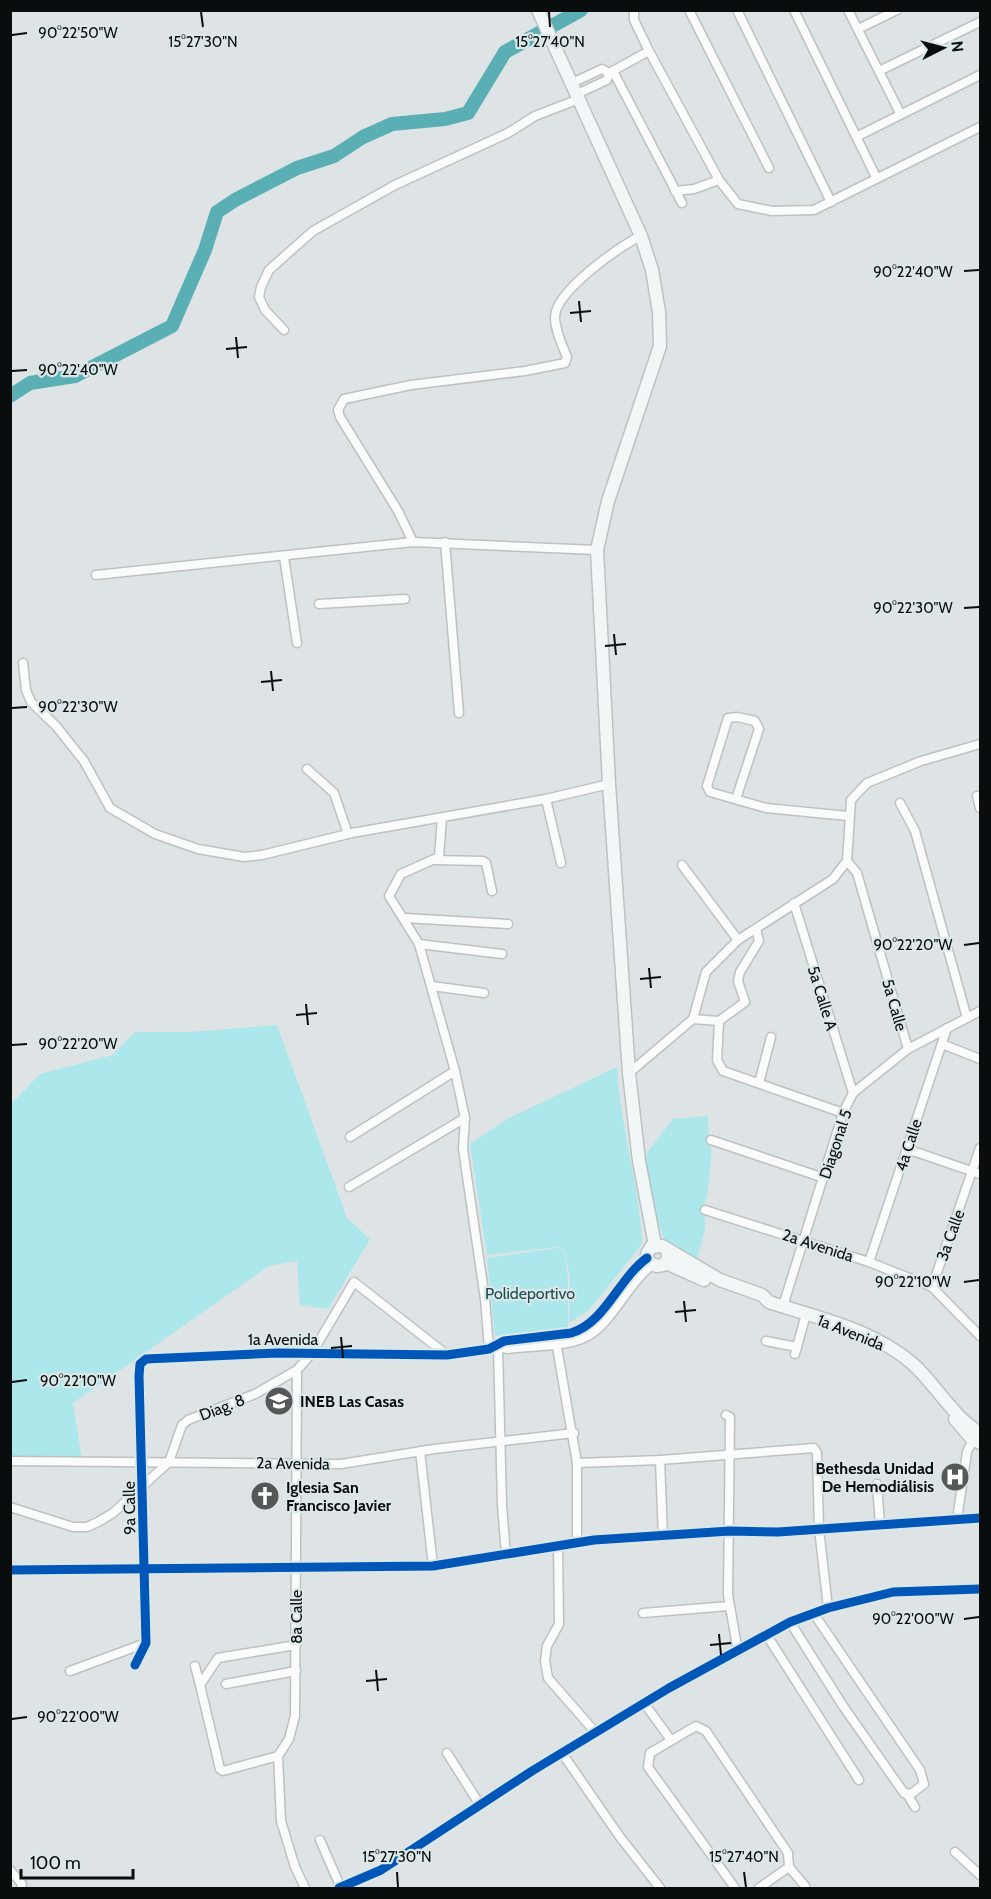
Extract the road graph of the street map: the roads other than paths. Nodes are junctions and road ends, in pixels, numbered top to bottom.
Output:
1 (634, 10) edge
2 (689, 10) edge
3 (737, 10) edge
4 (794, 10) edge
5 (848, 10) edge
6 (897, 10) edge
7 (538, 11) edge
8 (981, 22) edge
9 (858, 29) junction
10 (649, 51) junction
11 (879, 71) junction
12 (611, 72) junction
13 (981, 75) edge
14 (576, 92) junction
15 (900, 113) junction
16 (981, 127) edge
17 (858, 136) junction
18 (769, 168) dead end
19 (876, 177) junction
20 (719, 180) junction
21 (675, 191) junction
22 (831, 202) junction
23 (682, 203) dead end
24 (641, 236) junction
25 (285, 330) dead end
26 (412, 542) junction
27 (445, 542) junction
28 (597, 550) junction
29 (284, 557) junction
30 (96, 575) dead end
31 (405, 598) dead end
32 (319, 604) dead end
33 (297, 643) dead end
34 (23, 663) dead end
35 (459, 713) dead end
36 (981, 744) edge
37 (307, 769) dead end
38 (609, 784) junction
39 (977, 796) dead end
40 (546, 798) junction
41 (736, 799) junction
42 (900, 803) dead end
43 (981, 808) edge
44 (848, 816) junction
45 (442, 818) junction
46 (348, 834) junction
47 (436, 860) junction
48 (847, 861) junction
49 (561, 863) dead end
50 (682, 865) dead end
51 (492, 891) dead end
52 (794, 903) junction
53 (405, 918) junction
54 (508, 924) dead end
55 (756, 929) junction
56 (738, 940) junction
57 (419, 944) junction
58 (502, 954) dead end
59 (432, 986) junction
60 (484, 993) dead end
61 (981, 1011) edge
62 (967, 1018) junction
63 (693, 1019) junction
64 (719, 1021) junction
65 (947, 1028) junction
66 (771, 1038) dead end
67 (942, 1044) junction
68 (908, 1049) junction
69 (981, 1059) edge
70 (455, 1071) junction
71 (629, 1073) junction
72 (759, 1083) junction
73 (853, 1093) junction
74 (843, 1113) junction
75 (465, 1118) junction
76 (350, 1137) dead end
77 (711, 1140) dead end
78 (981, 1148) edge
79 (907, 1149) junction
80 (977, 1173) edge
81 (824, 1178) junction
82 (349, 1187) dead end
83 (705, 1210) dead end
84 (804, 1241) junction
85 (655, 1245) junction
86 (667, 1257) junction
87 (650, 1262) junction
88 (869, 1262) junction
89 (932, 1287) junction
90 (783, 1306) junction
91 (806, 1314) junction
92 (981, 1336) edge
93 (556, 1339) junction
94 (766, 1341) dead end
95 (494, 1348) junction
96 (312, 1353) junction
97 (447, 1355) junction
98 (154, 1357) joint
99 (297, 1370) junction
100 (726, 1415) dead end
101 (574, 1433) junction
102 (978, 1437) edge
103 (501, 1442) junction
104 (420, 1451) junction
105 (731, 1456) junction
106 (660, 1460) junction
107 (10, 1461) edge
108 (143, 1462) junction
109 (169, 1462) junction
110 (296, 1463) junction
111 (577, 1463) junction
112 (877, 1484) dead end
113 (143, 1486) junction
114 (10, 1507) edge
115 (981, 1518) edge
116 (957, 1519) junction
117 (880, 1525) junction
118 (819, 1529) junction
119 (730, 1532) junction
120 (663, 1537) junction
121 (577, 1542) junction
122 (558, 1545) junction
123 (506, 1555) junction
124 (433, 1566) junction
125 (145, 1567) junction
126 (296, 1567) junction
127 (10, 1570) edge
128 (981, 1589) edge
129 (729, 1606) junction
130 (828, 1608) junction
131 (643, 1613) dead end
132 (814, 1614) junction
133 (790, 1622) junction
134 (766, 1634) junction
135 (146, 1643) junction
136 (296, 1645) junction
137 (738, 1652) junction
138 (135, 1665) dead end
139 (195, 1666) dead end
140 (70, 1671) dead end
141 (296, 1671) junction
142 (226, 1684) dead end
143 (200, 1685) junction
144 (644, 1703) junction
145 (596, 1733) junction
146 (671, 1740) junction
147 (447, 1753) dead end
148 (562, 1753) junction
149 (278, 1756) junction
150 (859, 1780) dead end
151 (907, 1794) junction
152 (480, 1805) junction
153 (915, 1806) dead end
154 (320, 1840) dead end
155 (955, 1852) dead end
156 (789, 1867) junction
157 (10, 1870) edge
158 (981, 1875) edge
159 (805, 1886) dead end
160 (21, 1888) edge
161 (305, 1888) edge
162 (340, 1888) edge
163 (660, 1888) edge
164 (735, 1888) edge
165 (759, 1888) edge

1 - 10 street
2 - 18 street
3 - 22 street
4 - 17 street
5 - 9 street
6 - 9 street
7 - 14 main road
8 - 11 street
9 - 11 street
10 - 12 street
10 - 20 street
11 - 15 street
12 - 14 street
12 - 21 street
13 - 15 street
14 - 24 main road
14 - 25 street
15 - 17 street
16 - 19 street
17 - 19 street
19 - 22 street
20 - 21 street
20 - 22 street
21 - 23 street
24 - 26 street
24 - 28 main road
26 - 27 street
26 - 29 street
27 - 28 street
27 - 35 street
28 - 38 main road
29 - 30 street
29 - 33 street
31 - 32 street
34 - 46 street
36 - 44 street
37 - 46 street
38 - 40 street
38 - 71 main road
39 - 43 street
40 - 45 street
40 - 49 street
41 - 41 street
41 - 44 street
42 - 62 street
44 - 48 street
45 - 46 street
45 - 47 street
47 - 51 street
47 - 53 street
48 - 52 street
48 - 68 street, 5a Calle
50 - 56 street
52 - 55 street
52 - 73 street, 5a Calle A
53 - 54 street
53 - 57 street
55 - 56 street
55 - 64 street
56 - 63 street
57 - 58 street
57 - 59 street
59 - 60 street
59 - 70 street
61 - 62 street, Diagonal 5
62 - 65 street, Diagonal 5
63 - 64 street
63 - 71 street
64 - 72 street
65 - 67 street, 4a Calle
65 - 68 street, Diagonal 5
66 - 72 street
67 - 69 street
67 - 79 street, 4a Calle
68 - 73 street, Diagonal 5
70 - 75 street
70 - 76 street
71 - 85 main road
72 - 74 street
73 - 74 street, Diagonal 5
74 - 81 street, Diagonal 5
75 - 82 street
75 - 95 street
77 - 81 street
78 - 80 street, 3a Calle
79 - 80 street
79 - 88 street, 4a Calle
80 - 89 street, 3a Calle
81 - 84 street, Diagonal 5
83 - 84 street, 2a Avenida
84 - 88 street, 2a Avenida
84 - 90 street, Diagonal 5
85 - 86 main road
85 - 87 main road
86 - 87 main road
86 - 90 main road, 1a Avenida
87 - 93 street, 1a Avenida
88 - 89 street, 2a Avenida
89 - 92 street, 2a Avenida
90 - 91 main road, 1a Avenida
91 - 94 street
91 - 102 main road, 1a Avenida
93 - 95 street, 1a Avenida
93 - 101 street
95 - 97 street, 1a Avenida
95 - 103 street
96 - 97 street, 1a Avenida
96 - 97 street
96 - 98 street, 1a Avenida
96 - 99 street
98 - 108 street, 9a Calle
99 - 109 street, Diag. 8
99 - 110 street, 8a Calle
100 - 105 street
101 - 103 street, 2a Avenida
101 - 111 street
102 - 116 street
103 - 104 street, 2a Avenida
103 - 123 street
104 - 110 street, 2a Avenida
104 - 124 street
105 - 106 street
105 - 118 street
105 - 119 street
106 - 111 street
106 - 120 street
107 - 108 street, 2a Avenida
108 - 109 street, 2a Avenida
108 - 113 street, 9a Calle
109 - 110 street, 2a Avenida
109 - 113 street
110 - 126 street, 8a Calle
111 - 121 street
112 - 117 street
113 - 114 street
113 - 125 street, 9a Calle
115 - 116 street
116 - 117 street
117 - 118 street
118 - 119 street
118 - 130 street
119 - 120 street
119 - 129 street
120 - 121 street
121 - 122 street
122 - 123 street
122 - 145 street
123 - 124 street
124 - 126 street
125 - 126 street
125 - 127 street
125 - 135 street, 9a Calle
126 - 136 street, 8a Calle
128 - 130 street
129 - 131 street
129 - 137 street
130 - 132 street
132 - 133 street
132 - 151 street
133 - 134 street
133 - 151 street
134 - 137 street
134 - 150 street
135 - 138 street, 9a Calle
135 - 140 street
136 - 141 street, 8a Calle
136 - 143 street
137 - 144 street
139 - 143 street
141 - 142 street
141 - 149 street, 8a Calle
143 - 149 street
144 - 145 street
144 - 146 street
145 - 148 street
146 - 156 street
146 - 164 street
147 - 152 street
148 - 152 street
148 - 163 street
149 - 161 street, 8a Calle
151 - 153 street
152 - 162 street
154 - 162 street
155 - 158 street
156 - 159 street
156 - 165 street
157 - 160 street

